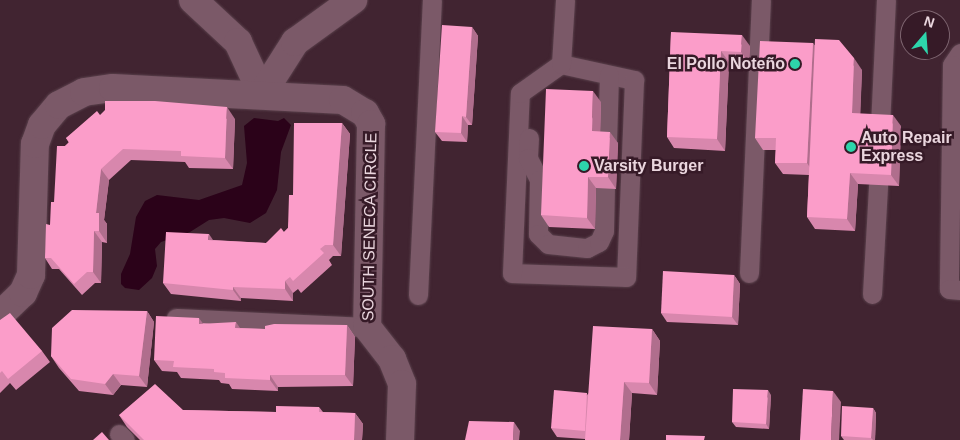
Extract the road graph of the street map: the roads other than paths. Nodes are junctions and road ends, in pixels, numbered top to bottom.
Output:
1 (193, 0) edge
2 (353, 0) edge
3 (432, 0) edge
4 (565, 0) edge
5 (761, 0) edge
6 (886, 0) edge
7 (960, 53) edge
8 (561, 64) junction
9 (609, 74) junction
10 (532, 84) junction
11 (262, 94) junction
12 (880, 126) edge
13 (607, 143) edge
14 (878, 185) edge
15 (605, 188) edge
16 (749, 273) dead end
17 (955, 289) edge
18 (872, 294) dead end
19 (418, 295) dead end
20 (0, 315) edge
21 (170, 318) edge
22 (367, 327) junction
23 (400, 440) edge

1 - 11 street
2 - 11 street
3 - 19 lane
4 - 8 lane
5 - 16 lane
6 - 12 lane
7 - 17 lane
8 - 9 lane
8 - 10 lane
9 - 10 lane
9 - 13 lane
10 - 15 lane
11 - 20 street, SOUTH SENECA CIRCLE
11 - 22 street, SOUTH SENECA CIRCLE
14 - 18 lane
21 - 22 lane
22 - 23 street, SOUTH SENECA CIRCLE

